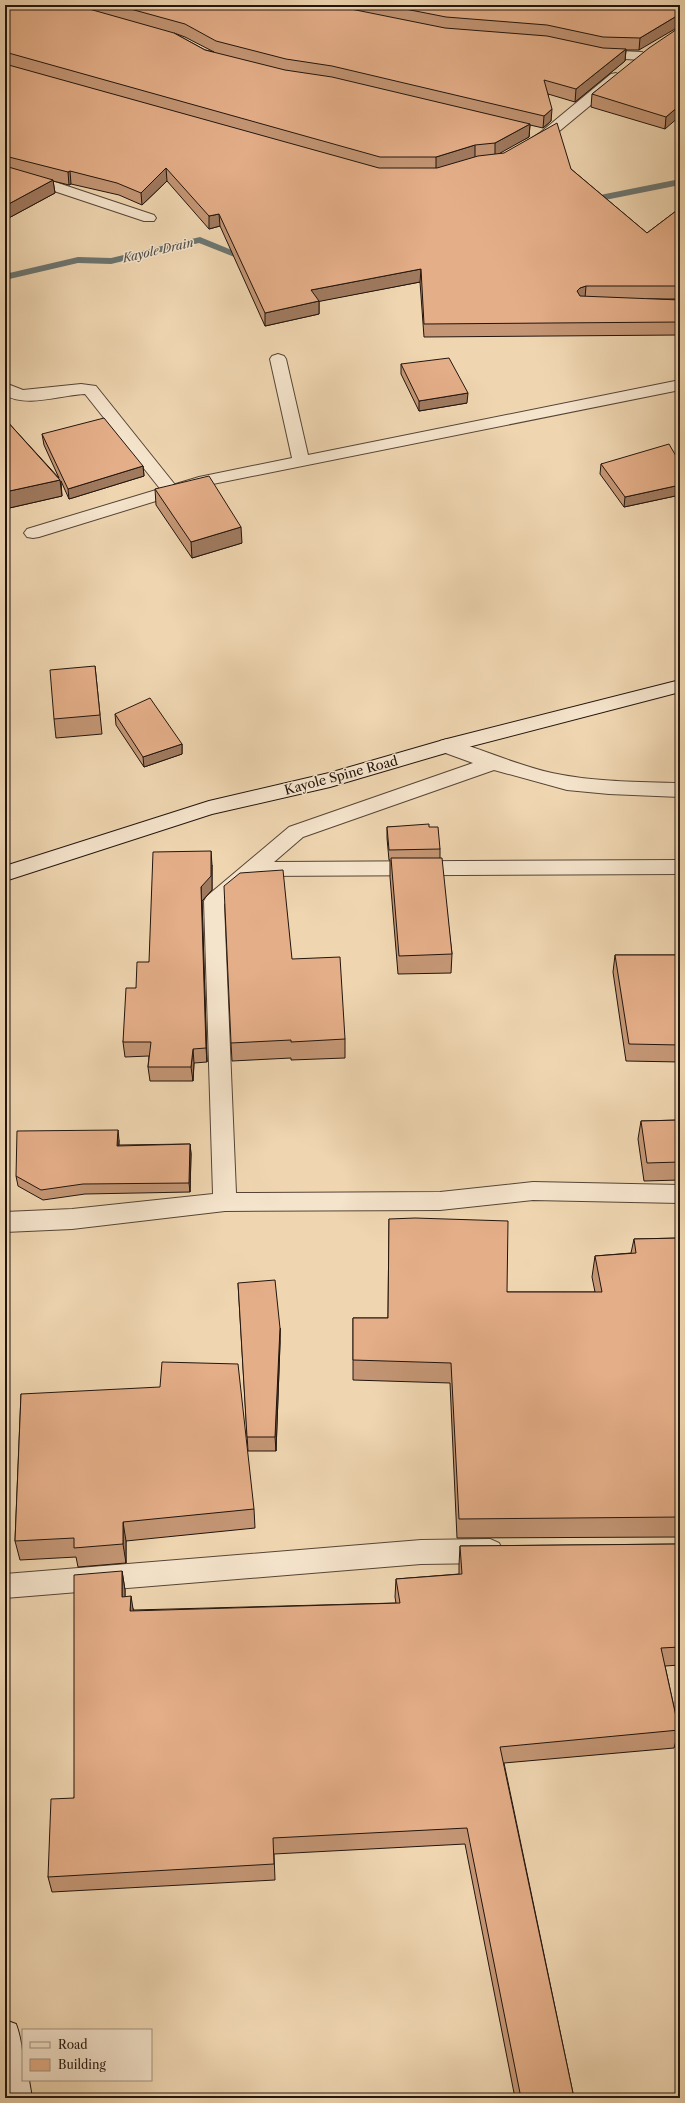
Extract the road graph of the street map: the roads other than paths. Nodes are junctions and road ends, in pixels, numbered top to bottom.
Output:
1 (655, 48) edge
2 (581, 51) edge
3 (642, 56) junction
4 (522, 130) edge
5 (546, 135) junction
6 (519, 150) edge
7 (5, 173) edge
8 (149, 218) dead end
9 (278, 359) dead end
10 (680, 385) edge
11 (5, 388) edge
12 (301, 461) junction
13 (171, 491) junction
14 (33, 533) dead end
15 (680, 686) edge
16 (447, 746) junction
17 (493, 763) junction
18 (680, 790) edge
19 (680, 868) edge
20 (253, 869) junction
21 (5, 874) edge
22 (680, 1194) edge
23 (225, 1202) junction
24 (5, 1222) edge
25 (515, 1551) edge
26 (5, 1586) edge
27 (5, 2035) edge
28 (17, 2098) edge

1 - 3 street
2 - 3 street
3 - 5 street
4 - 5 street
5 - 6 street
7 - 8 street
9 - 12 street
10 - 12 street
11 - 13 street
12 - 13 street
13 - 14 street
15 - 16 street, Kayole Spine Road
16 - 17 street
16 - 21 street, Kayole Spine Road
17 - 18 street
17 - 20 street
19 - 20 street
20 - 23 street
22 - 23 street
23 - 24 street
25 - 26 street
27 - 28 street

